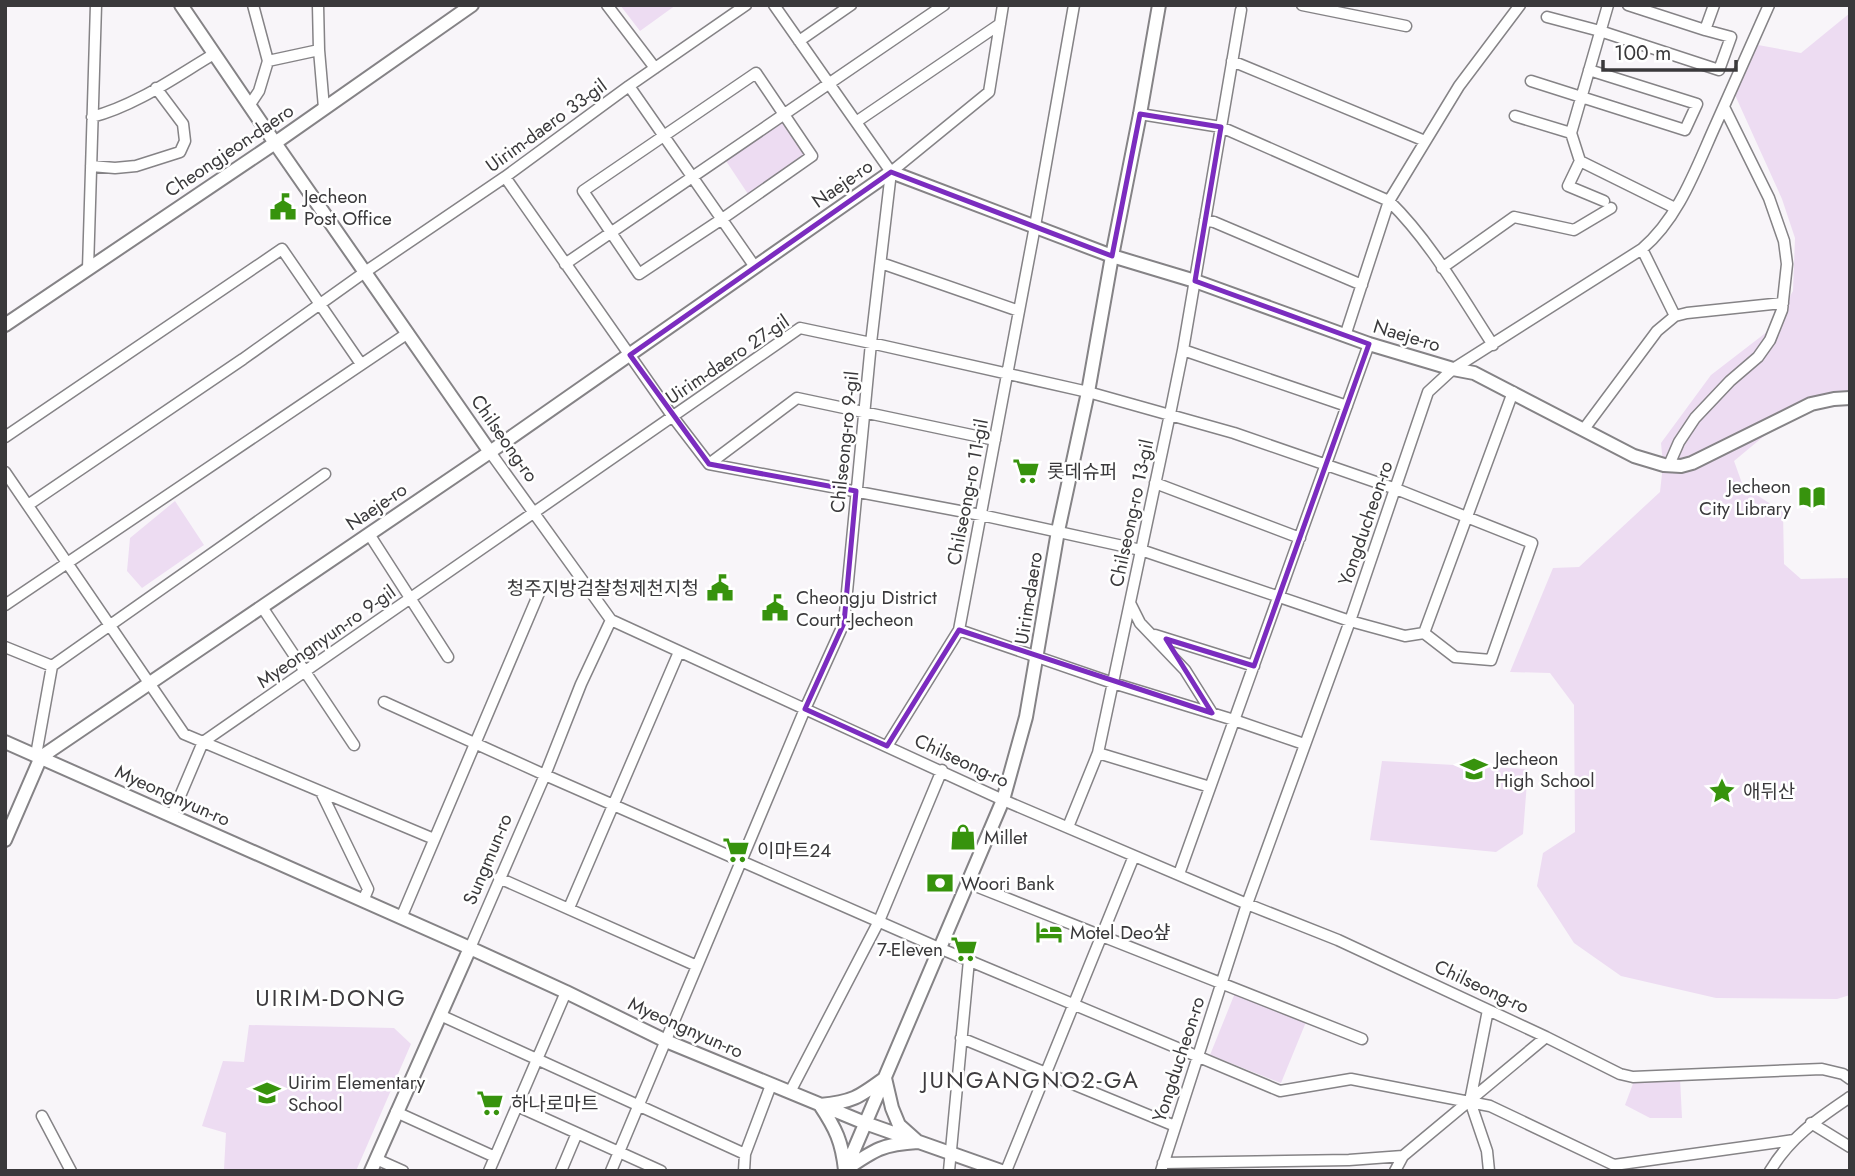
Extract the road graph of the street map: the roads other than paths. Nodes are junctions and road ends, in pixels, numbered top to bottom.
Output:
1 (96, 5) edge
2 (181, 5) edge
3 (253, 5) edge
4 (317, 5) edge
5 (472, 5) edge
6 (607, 5) edge
7 (746, 5) edge
8 (774, 5) edge
9 (851, 5) edge
10 (1003, 5) edge
11 (1074, 5) edge
12 (1159, 5) edge
13 (1302, 5) edge
14 (1520, 5) edge
15 (1608, 5) edge
16 (1628, 5) edge
17 (1714, 5) edge
18 (1769, 5) edge
19 (937, 7) edge
20 (1241, 10) dead end
21 (1355, 10) edge
22 (1547, 17) dead end
23 (1000, 24) junction
24 (1406, 26) dead end
25 (1705, 30) junction
26 (1600, 31) junction
27 (799, 41) junction
28 (319, 50) junction
29 (214, 54) junction
30 (268, 61) junction
31 (1232, 61) junction
32 (655, 68) junction
33 (1589, 70) junction
34 (1531, 81) dead end
35 (830, 85) junction
36 (629, 86) junction
37 (156, 89) junction
38 (1581, 96) junction
39 (249, 106) junction
40 (1724, 107) junction
41 (324, 108) junction
42 (785, 114) junction
43 (1140, 114) junction
44 (92, 117) junction
45 (1515, 117) dead end
46 (856, 122) junction
47 (1221, 127) junction
48 (1571, 133) junction
49 (664, 135) junction
50 (1425, 141) junction
51 (275, 143) junction
52 (1580, 161) junction
53 (91, 166) junction
54 (891, 172) junction
55 (505, 177) junction
56 (693, 177) junction
57 (1389, 201) junction
58 (1675, 208) junction
59 (722, 219) junction
60 (1205, 220) junction
61 (1035, 226) junction
62 (611, 232) junction
63 (1642, 249) junction
64 (1112, 256) junction
65 (881, 263) junction
66 (565, 264) junction
67 (755, 267) junction
68 (1442, 268) junction
69 (88, 269) junction
70 (365, 272) junction
71 (1195, 281) junction
72 (1362, 285) junction
73 (1783, 303) junction
74 (319, 304) junction
75 (1019, 311) junction
76 (1675, 316) junction
77 (5, 325) edge
78 (408, 333) junction
79 (1345, 336) junction
80 (872, 343) junction
81 (1369, 344) junction
82 (1493, 345) junction
83 (1183, 349) junction
84 (630, 355) junction
85 (361, 364) junction
86 (1453, 369) junction
87 (1007, 374) junction
88 (1088, 392) junction
89 (1513, 392) junction
90 (1850, 398) edge
91 (1347, 406) junction
92 (865, 413) junction
93 (1170, 414) junction
94 (673, 416) junction
95 (1584, 429) junction
96 (5, 437) edge
97 (995, 440) junction
98 (491, 452) junction
99 (709, 464) junction
100 (1326, 466) junction
101 (1669, 466) junction
102 (5, 472) edge
103 (325, 474) dead end
104 (1155, 484) junction
105 (1396, 489) junction
106 (856, 491) junction
107 (28, 505) junction
108 (534, 512) junction
109 (981, 515) junction
110 (1468, 516) junction
111 (1058, 531) junction
112 (369, 534) junction
113 (1300, 538) junction
114 (1141, 550) junction
115 (67, 563) junction
116 (539, 593) dead end
117 (1279, 596) junction
118 (410, 598) junction
119 (1130, 603) junction
120 (5, 605) edge
121 (262, 607) junction
122 (611, 620) junction
123 (1350, 621) junction
124 (109, 625) junction
125 (960, 630) junction
126 (1424, 633) junction
127 (1151, 634) junction
128 (5, 647) edge
129 (679, 652) junction
130 (448, 657) dead end
131 (1038, 657) junction
132 (51, 666) junction
133 (1254, 666) junction
134 (305, 672) junction
135 (1113, 683) junction
136 (149, 684) junction
137 (384, 702) dead end
138 (805, 709) junction
139 (1212, 713) junction
140 (1234, 720) junction
141 (5, 742) edge
142 (203, 742) junction
143 (475, 743) junction
144 (1304, 744) junction
145 (354, 745) dead end
146 (887, 746) junction
147 (1098, 753) junction
148 (38, 756) junction
149 (942, 770) junction
150 (545, 775) junction
151 (1210, 787) junction
152 (321, 792) junction
153 (1003, 800) junction
154 (613, 805) junction
155 (172, 815) junction
156 (1068, 827) junction
157 (5, 839) edge
158 (434, 839) junction
159 (1135, 856) junction
160 (741, 861) junction
161 (1179, 874) junction
162 (499, 878) junction
163 (968, 883) junction
164 (363, 901) junction
165 (1247, 904) junction
166 (569, 908) junction
167 (401, 918) junction
168 (879, 921) junction
169 (1102, 935) junction
170 (470, 948) junction
171 (939, 948) junction
172 (969, 960) junction
173 (697, 966) junction
174 (1221, 982) junction
175 (566, 992) junction
176 (1073, 1005) junction
177 (1488, 1010) junction
178 (440, 1015) junction
179 (1546, 1037) junction
180 (961, 1038) junction
181 (1362, 1039) dead end
182 (666, 1041) junction
183 (1197, 1057) junction
184 (538, 1059) junction
185 (1046, 1073) junction
186 (885, 1079) junction
187 (1850, 1079) edge
188 (771, 1085) junction
189 (790, 1093) junction
190 (1850, 1097) edge
191 (1471, 1101) junction
192 (639, 1105) junction
193 (820, 1105) junction
194 (517, 1106) junction
195 (396, 1112) junction
196 (42, 1116) dead end
197 (865, 1123) junction
198 (1811, 1123) junction
199 (1175, 1126) junction
200 (577, 1133) junction
201 (1794, 1140) junction
202 (918, 1142) junction
203 (1850, 1147) edge
204 (619, 1152) junction
205 (745, 1154) junction
206 (951, 1154) junction
207 (1403, 1156) junction
208 (495, 1157) junction
209 (374, 1165) edge
210 (1162, 1167) edge
211 (845, 1170) edge
212 (71, 1171) edge
213 (403, 1171) edge
214 (489, 1171) edge
215 (561, 1171) edge
216 (611, 1171) edge
217 (660, 1171) edge
218 (744, 1171) edge
219 (949, 1171) edge
220 (1003, 1171) edge
221 (1395, 1171) edge
222 (1489, 1171) edge
223 (1770, 1171) edge

1 - 44 street
2 - 29 street, Chilseong-ro
3 - 30 street
4 - 28 street
5 - 41 street, Cheongjeon-daero
6 - 32 street
7 - 32 street, Uirim-daero 33-gil
8 - 27 street
9 - 27 street
10 - 23 street
11 - 61 street, Chilseong-ro 11-gil
12 - 43 street, Uirim-daero
13 - 21 street
14 - 50 street
15 - 26 street
16 - 25 street
17 - 25 street
18 - 40 street, Yongducheon-ro
19 - 35 street
20 - 31 street, Chilseong-ro 13-gil
21 - 24 street
22 - 26 street
23 - 46 street
23 - 54 street
25 - 26 street
26 - 33 street
27 - 35 street
28 - 30 street
28 - 41 street
29 - 37 street
29 - 39 street, Chilseong-ro
30 - 39 street
31 - 47 street, Chilseong-ro 13-gil
31 - 50 street
32 - 36 street, Uirim-daero 33-gil
33 - 38 street
33 - 38 street
34 - 38 street
35 - 42 street
35 - 46 street
36 - 49 street
36 - 55 street, Uirim-daero 33-gil
37 - 44 street
37 - 53 street
38 - 48 street
39 - 51 street, Chilseong-ro
40 - 58 street, Yongducheon-ro
40 - 73 street
41 - 51 street, Cheongjeon-daero
42 - 49 street
42 - 56 street
42 - 59 street
43 - 47 street
43 - 64 street, Uirim-daero
44 - 53 street
45 - 48 street
46 - 54 street
47 - 57 street
47 - 60 street, Chilseong-ro 13-gil
48 - 52 street
49 - 56 street
49 - 62 street
50 - 57 street
51 - 69 street, Cheongjeon-daero
51 - 70 street, Chilseong-ro
52 - 58 street
52 - 68 street
53 - 69 street
54 - 61 street, Naeje-ro
54 - 65 street, Chilseong-ro 9-gil
54 - 67 street, Naeje-ro
55 - 66 street
55 - 70 street, Uirim-daero 33-gil
56 - 59 street
56 - 62 street
57 - 68 street
57 - 72 street
58 - 63 street, Yongducheon-ro
59 - 62 street
59 - 67 street
60 - 71 street, Chilseong-ro 13-gil
60 - 72 street
61 - 64 street, Naeje-ro
61 - 75 street, Chilseong-ro 11-gil
62 - 66 street
63 - 76 street
63 - 82 street, Yongducheon-ro
64 - 71 street, Naeje-ro
64 - 88 street, Uirim-daero
65 - 75 street
65 - 80 street, Chilseong-ro 9-gil
66 - 84 street
67 - 84 street, Naeje-ro
68 - 82 street
69 - 77 street, Cheongjeon-daero
70 - 74 street, Uirim-daero 33-gil
70 - 78 street, Chilseong-ro
71 - 79 street, Naeje-ro
71 - 83 street, Chilseong-ro 13-gil
72 - 79 street
73 - 76 street
73 - 101 street
74 - 85 street
74 - 96 street
74 - 107 street, Uirim-daero 33-gil
75 - 87 street, Chilseong-ro 11-gil
76 - 95 street
78 - 85 street
78 - 98 street, Chilseong-ro
79 - 81 street, Naeje-ro
80 - 87 street, Uirim-daero 27-gil
80 - 92 street, Chilseong-ro 9-gil
80 - 94 street, Uirim-daero 27-gil
81 - 86 street, Naeje-ro
81 - 91 street
82 - 86 street, Yongducheon-ro
83 - 91 street
83 - 93 street, Chilseong-ro 13-gil
84 - 94 street
84 - 98 street, Naeje-ro
85 - 115 street
86 - 89 street, Naeje-ro
86 - 105 street, Yongducheon-ro
87 - 88 street, Uirim-daero 27-gil
87 - 97 street, Chilseong-ro 11-gil
88 - 93 street, Uirim-daero 27-gil
88 - 111 street, Uirim-daero
89 - 95 street, Naeje-ro
89 - 110 street
90 - 101 street, Naeje-ro
91 - 100 street
92 - 97 street
92 - 99 street
92 - 106 street, Chilseong-ro 9-gil
93 - 100 street, Uirim-daero 27-gil
93 - 104 street, Chilseong-ro 13-gil
94 - 99 street
94 - 108 street, Uirim-daero 27-gil
95 - 101 street, Naeje-ro
97 - 109 street, Chilseong-ro 11-gil
98 - 108 street, Chilseong-ro
98 - 112 street, Naeje-ro
99 - 106 street
100 - 105 street, Uirim-daero 27-gil
100 - 113 street
102 - 107 street
103 - 124 street
104 - 113 street
104 - 114 street, Chilseong-ro 13-gil
105 - 110 street, Uirim-daero 27-gil
105 - 123 street, Yongducheon-ro
106 - 109 street
106 - 138 street, Chilseong-ro 9-gil
107 - 115 street
108 - 118 street, Myeongnyun-ro 9-gil
108 - 122 street, Chilseong-ro
109 - 111 street
109 - 125 street, Chilseong-ro 11-gil
110 - 126 street
110 - 126 street, Uirim-daero 27-gil
111 - 114 street
111 - 131 street, Uirim-daero
112 - 118 street
112 - 121 street, Naeje-ro
113 - 117 street
114 - 117 street
114 - 119 street, Chilseong-ro 13-gil
115 - 120 street
115 - 124 street
116 - 143 street
117 - 123 street
117 - 133 street
118 - 130 street
118 - 134 street, Myeongnyun-ro 9-gil
119 - 127 street
119 - 135 street, Chilseong-ro 13-gil
121 - 134 street
121 - 136 street, Naeje-ro
122 - 129 street, Chilseong-ro
122 - 150 street, Sungmun-ro
123 - 126 street
123 - 144 street, Yongducheon-ro
124 - 132 street
124 - 136 street
125 - 131 street
125 - 146 street, Chilseong-ro 11-gil
127 - 133 street
127 - 139 street
128 - 132 street
129 - 138 street, Chilseong-ro
129 - 154 street
131 - 135 street
131 - 153 street, Uirim-daero
132 - 148 street
133 - 140 street
134 - 142 street, Myeongnyun-ro 9-gil
134 - 145 street
135 - 139 street
135 - 147 street, Chilseong-ro 13-gil
136 - 142 street
136 - 148 street, Naeje-ro
137 - 143 street
138 - 146 street, Chilseong-ro
138 - 160 street, Chilseong-ro 9-gil
139 - 140 street
140 - 144 street
140 - 151 street
141 - 148 street, Myeongnyun-ro
142 - 152 street
142 - 155 street
143 - 150 street
143 - 158 street
144 - 165 street, Yongducheon-ro
146 - 149 street, Chilseong-ro
147 - 151 street
147 - 156 street, Chilseong-ro 13-gil
148 - 155 street, Myeongnyun-ro
148 - 157 street
149 - 153 street, Chilseong-ro
149 - 168 street
150 - 154 street
150 - 162 street, Sungmun-ro
151 - 161 street
152 - 158 street
152 - 164 street
153 - 156 street, Chilseong-ro
153 - 163 street, Uirim-daero
154 - 160 street
154 - 166 street
155 - 164 street, Myeongnyun-ro
156 - 159 street, Chilseong-ro
158 - 167 street
159 - 161 street, Chilseong-ro
159 - 169 street
160 - 168 street
160 - 173 street, Chilseong-ro 9-gil
161 - 165 street, Chilseong-ro
162 - 166 street
162 - 170 street, Sungmun-ro
163 - 169 street
163 - 171 street, Uirim-daero
164 - 167 street, Myeongnyun-ro
165 - 174 street, Yongducheon-ro
165 - 177 street, Chilseong-ro
166 - 173 street
167 - 170 street, Myeongnyun-ro
168 - 171 street
168 - 189 street
169 - 174 street
169 - 176 street
170 - 175 street, Myeongnyun-ro
170 - 178 street, Sungmun-ro
171 - 172 street
171 - 186 street, Uirim-daero
172 - 176 street
172 - 180 street
173 - 182 street, Chilseong-ro 9-gil
174 - 181 street
174 - 183 street, Yongducheon-ro
175 - 182 street, Myeongnyun-ro
175 - 184 street
176 - 183 street
176 - 185 street
177 - 179 street, Chilseong-ro
177 - 191 street
178 - 184 street
178 - 195 street, Sungmun-ro
179 - 187 street, Chilseong-ro
179 - 191 street
180 - 185 street
180 - 206 street
182 - 188 street, Myeongnyun-ro
182 - 192 street, Chilseong-ro 9-gil
183 - 191 street
183 - 199 street, Yongducheon-ro
184 - 192 street
184 - 194 street
185 - 199 street
185 - 220 street
186 - 193 street
186 - 197 street, Uirim-daero
186 - 202 street
188 - 189 street, Myeongnyun-ro
188 - 205 street
189 - 193 street, Myeongnyun-ro
190 - 198 street
191 - 201 street
191 - 207 street
191 - 222 street
192 - 204 street, Chilseong-ro 9-gil
192 - 205 street
193 - 197 street, Myeongnyun-ro
193 - 211 street
194 - 200 street
194 - 208 street
195 - 208 street
195 - 209 street, Sungmun-ro
196 - 212 street
197 - 202 street, Myeongnyun-ro
197 - 211 street, Uirim-daero
198 - 201 street
198 - 203 street
199 - 210 street, Yongducheon-ro
200 - 204 street
200 - 215 street
201 - 223 street
202 - 206 street, Myeongnyun-ro
202 - 211 street
204 - 216 street, Chilseong-ro 9-gil
204 - 217 street
205 - 218 street
206 - 219 street
206 - 220 street, Myeongnyun-ro
207 - 210 street
207 - 221 street
208 - 214 street
209 - 213 street

